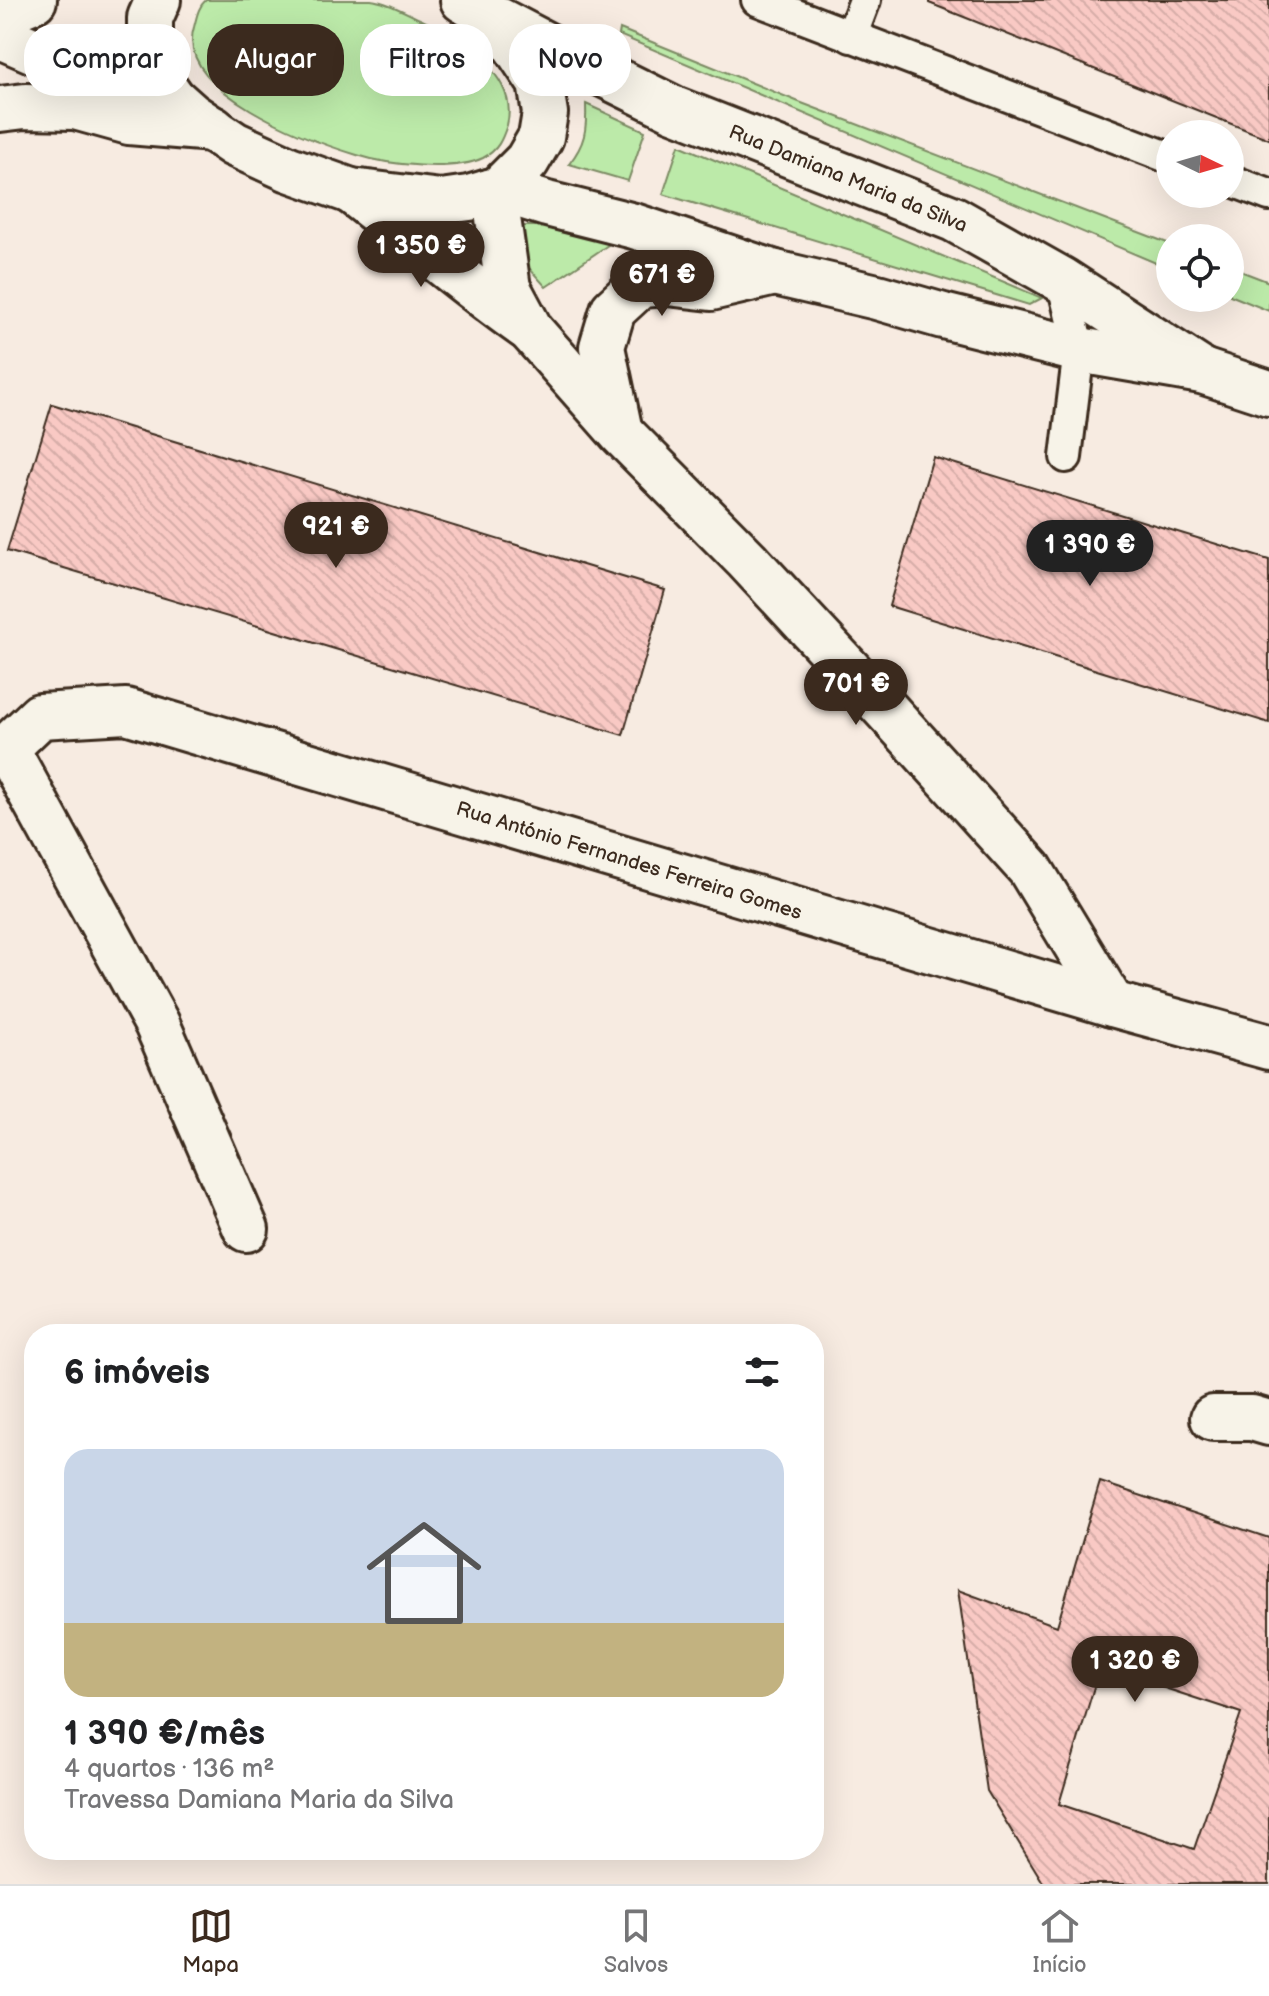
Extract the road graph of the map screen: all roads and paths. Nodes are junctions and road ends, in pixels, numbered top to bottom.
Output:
1 (34, 0) edge
2 (158, 0) edge
3 (757, 0) edge
4 (865, 0) edge
5 (472, 6) edge
6 (0, 14) edge
7 (0, 36) edge
8 (851, 37) junction
9 (173, 99) junction
10 (0, 109) edge
11 (213, 129) junction
12 (1156, 153) edge
13 (1244, 185) edge
14 (494, 190) junction
15 (351, 191) junction
16 (1269, 195) edge
17 (775, 273) junction
18 (1062, 280) junction
19 (531, 331) junction
20 (1079, 350) junction
21 (1202, 371) junction
22 (1269, 393) edge
23 (621, 433) junction
24 (1066, 457) dead end
25 (3, 751) edge
26 (1112, 1004) junction
27 (1269, 1047) edge
28 (246, 1229) dead end
29 (1213, 1418) dead end
30 (1269, 1423) edge

1 - 6 street
2 - 9 street, Rua Damiana Maria da Silva
3 - 8 lane
4 - 8 lane
5 - 14 street, Rua Damiana Maria da Silva
5 - 18 street, Rua Damiana Maria da Silva
7 - 9 street, Rua Damiana Maria da Silva
8 - 12 lane
9 - 11 street, Rua Damiana Maria da Silva
10 - 11 street
11 - 15 street, Rua Damiana Maria da Silva
13 - 16 lane
14 - 15 street, Rua Damiana Maria da Silva
14 - 17 street, Rua Damiana Maria da Silva
14 - 19 street
15 - 19 street
17 - 20 street, Rua Damiana Maria da Silva
17 - 23 street
18 - 20 lane
18 - 21 street, Rua Damiana Maria da Silva
19 - 23 street
20 - 21 street, Rua Damiana Maria da Silva
20 - 24 lane
21 - 22 street, Rua Damiana Maria da Silva
23 - 26 street
25 - 26 street, Rua António Fernandes Ferreira Gomes
25 - 28 street
26 - 27 street, Rua António Fernandes Ferreira Gomes
29 - 30 street

